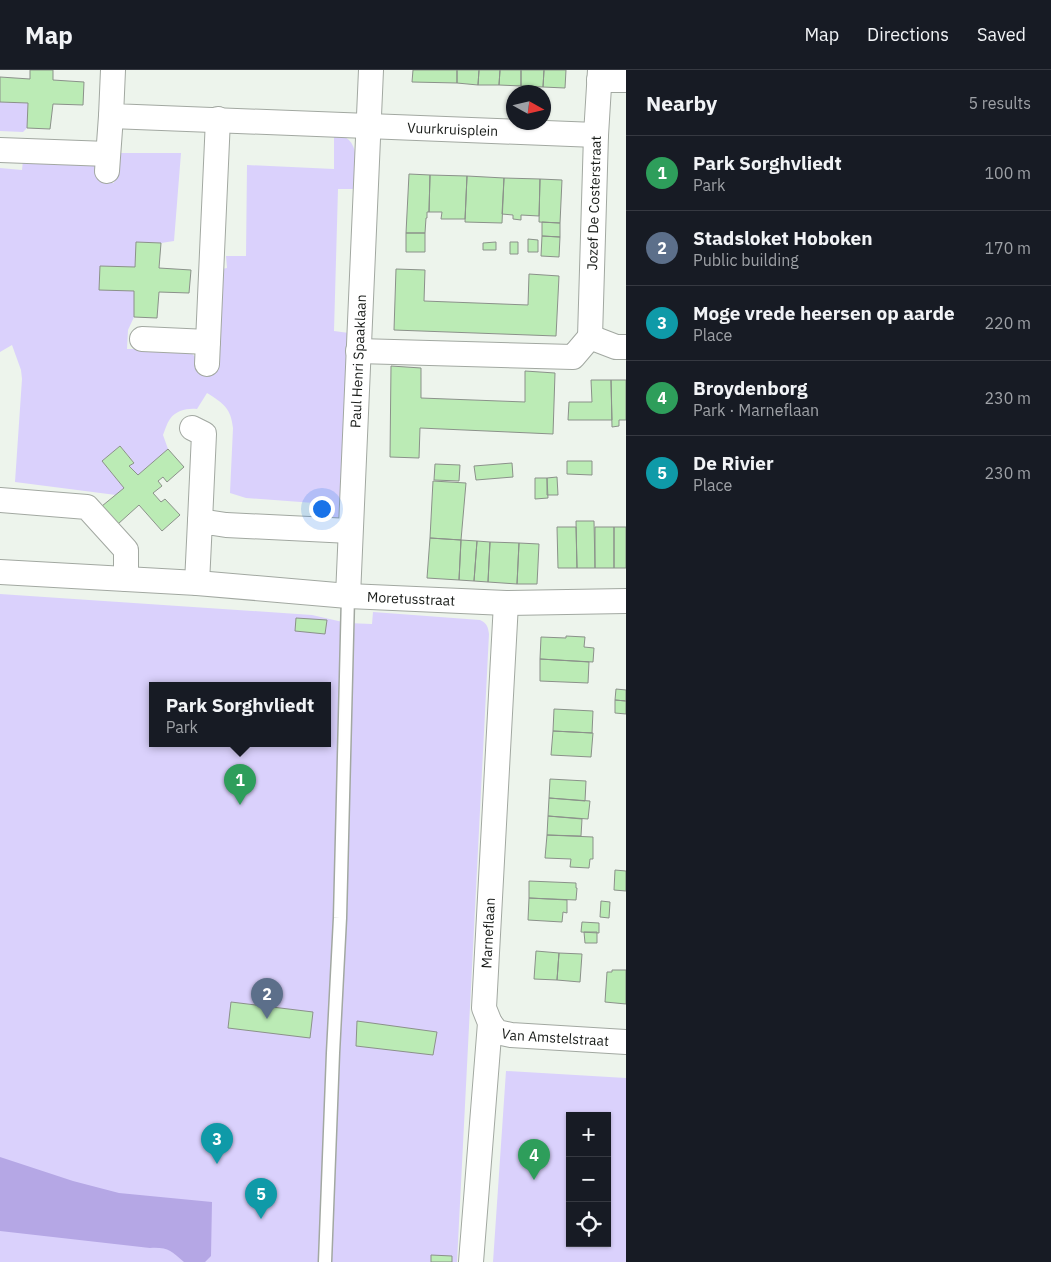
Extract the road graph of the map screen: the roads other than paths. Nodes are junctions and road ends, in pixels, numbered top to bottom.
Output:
1 (113, 70) edge
2 (371, 70) edge
3 (599, 75) edge
4 (626, 80) edge
5 (111, 116) junction
6 (218, 119) junction
7 (369, 126) junction
8 (596, 135) junction
9 (0, 150) edge
10 (590, 337) junction
11 (142, 339) dead end
12 (626, 347) edge
13 (358, 351) junction
14 (192, 428) dead end
15 (0, 500) edge
16 (200, 521) junction
17 (350, 530) junction
18 (0, 572) edge
19 (126, 579) junction
20 (197, 583) junction
21 (348, 596) junction
22 (626, 601) edge
23 (506, 603) junction
24 (490, 1023) junction
25 (626, 1042) edge
26 (325, 1262) edge
27 (472, 1262) edge

1 - 5 street
2 - 7 street, Paul Henri Spaaklaan
3 - 4 street
3 - 8 street, Jozef De Costerstraat
5 - 6 street
5 - 9 street
6 - 7 street
6 - 11 street
7 - 8 street, Vuurkruisplein
7 - 13 street, Paul Henri Spaaklaan
8 - 10 street, Jozef De Costerstraat
10 - 12 street
10 - 13 street
13 - 17 street, Paul Henri Spaaklaan
14 - 16 street
15 - 19 street
16 - 17 street
16 - 20 street
17 - 21 street, Paul Henri Spaaklaan
18 - 19 street, Moretusstraat
19 - 20 street, Moretusstraat
20 - 21 street, Moretusstraat
21 - 23 street, Moretusstraat
21 - 26 lane
22 - 23 street, Moretusstraat
23 - 24 street, Marneflaan
24 - 25 street, Van Amstelstraat
24 - 27 street, Marneflaan

